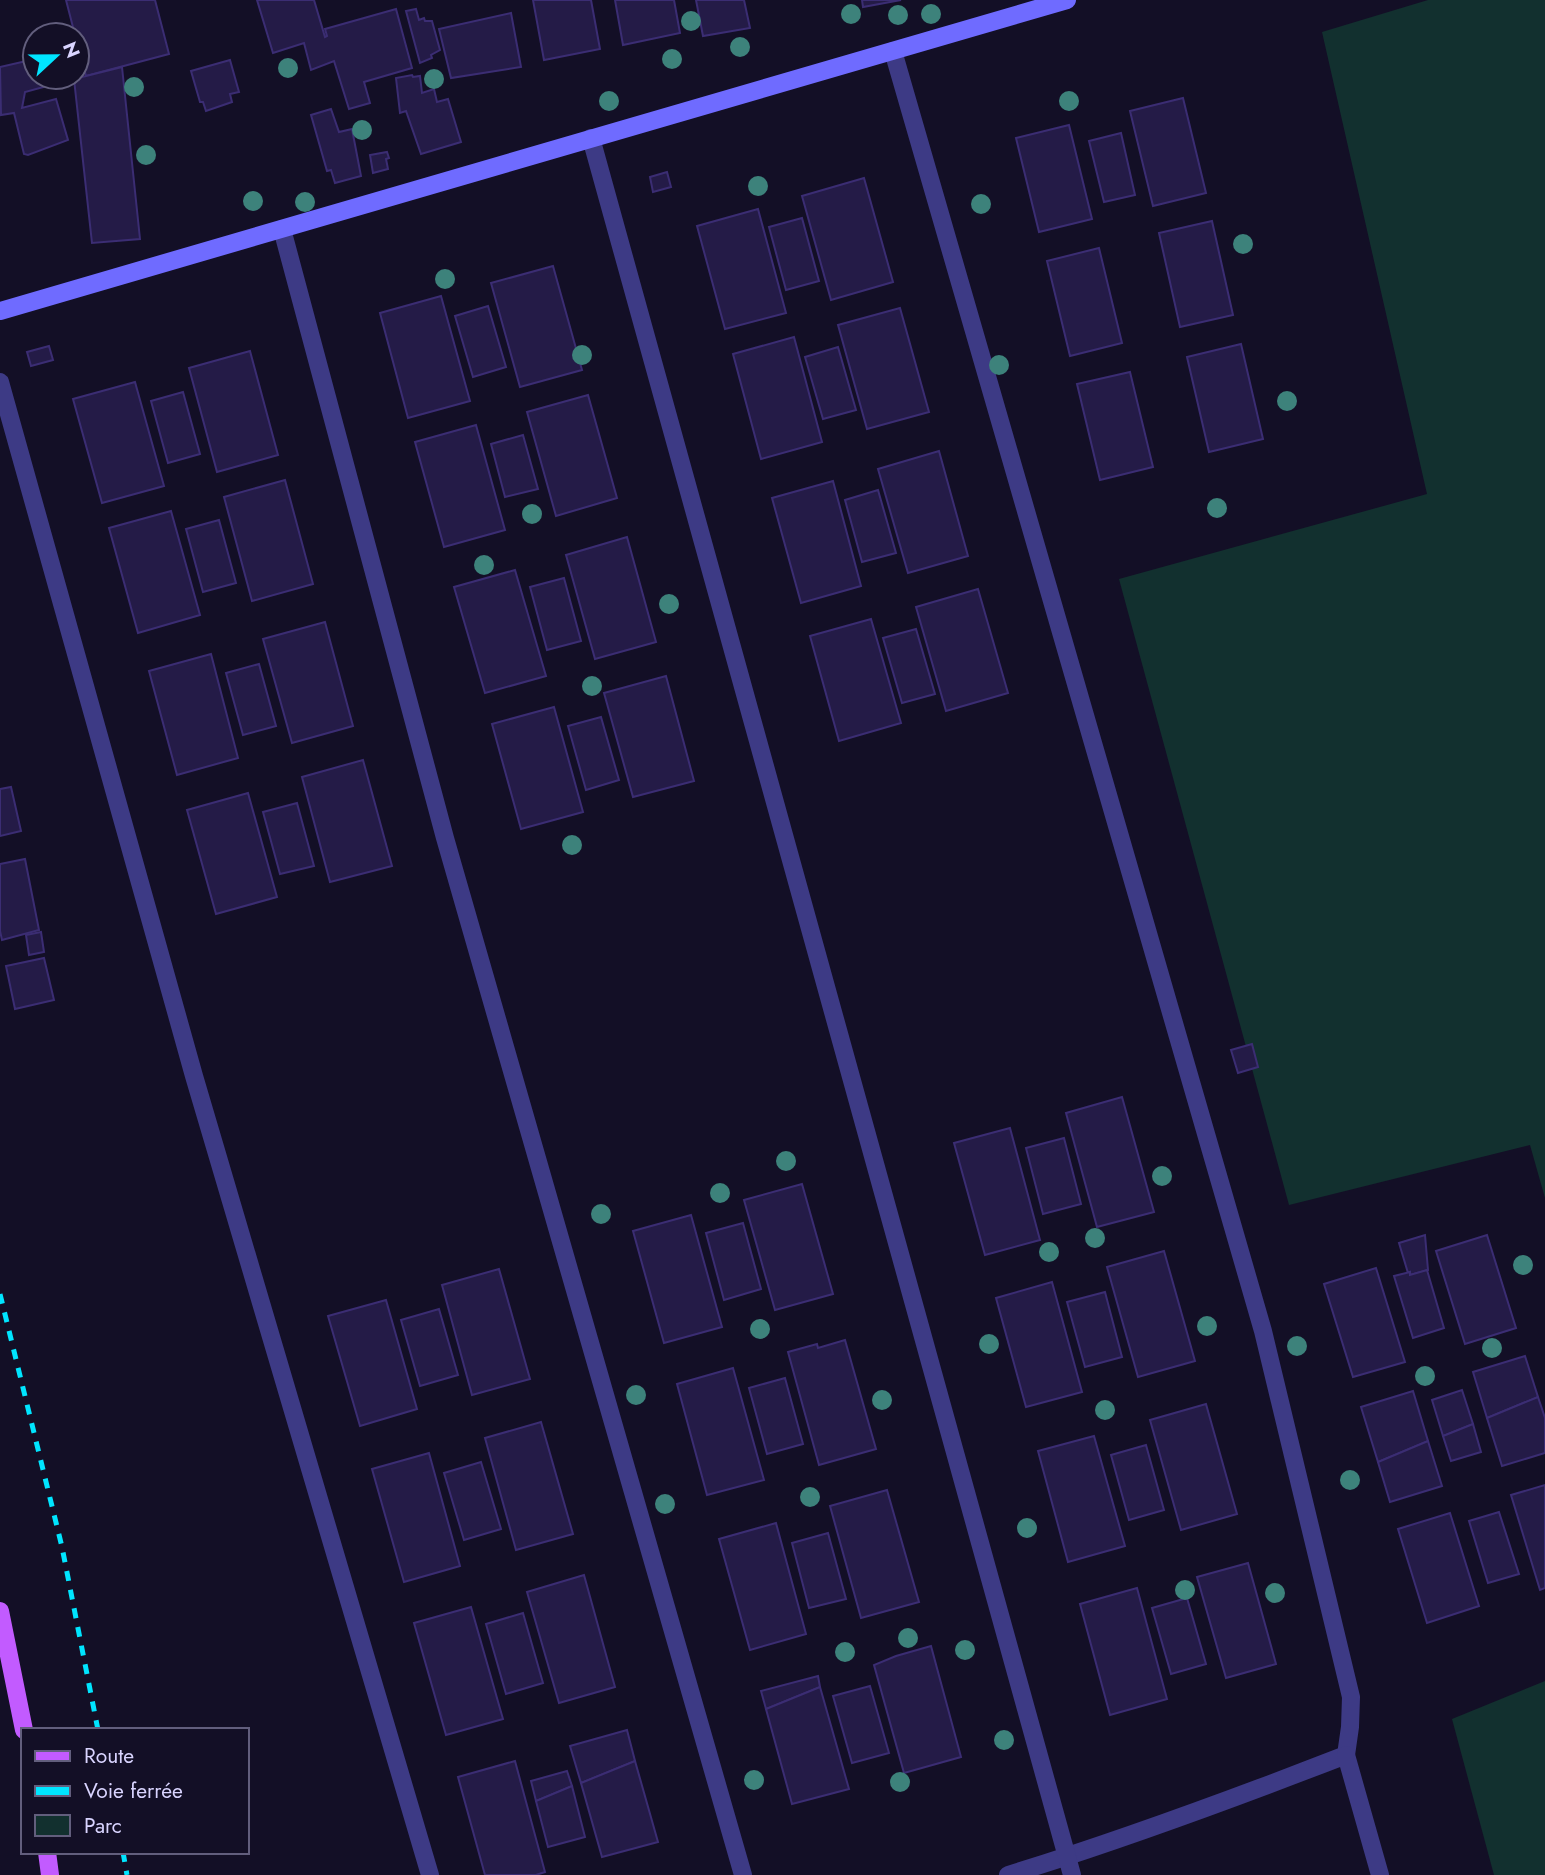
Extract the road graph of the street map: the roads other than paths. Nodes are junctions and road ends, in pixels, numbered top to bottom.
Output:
1 (1067, 0) edge
2 (893, 51) junction
3 (591, 138) junction
4 (282, 229) junction
5 (0, 311) edge
6 (0, 382) edge
7 (0, 1611) edge
8 (24, 1728) edge
9 (1346, 1755) junction
10 (47, 1854) edge
11 (1067, 1857) junction
12 (50, 1875) edge
13 (430, 1875) edge
14 (743, 1875) edge
15 (1008, 1875) edge
16 (1072, 1875) edge
17 (1380, 1875) edge

1 - 2 main road
2 - 3 main road
2 - 9 street
3 - 4 main road
3 - 11 street
4 - 5 main road
4 - 14 street
6 - 13 street
7 - 8 main road
9 - 11 street
9 - 17 street
10 - 12 main road
11 - 15 street
11 - 16 street

